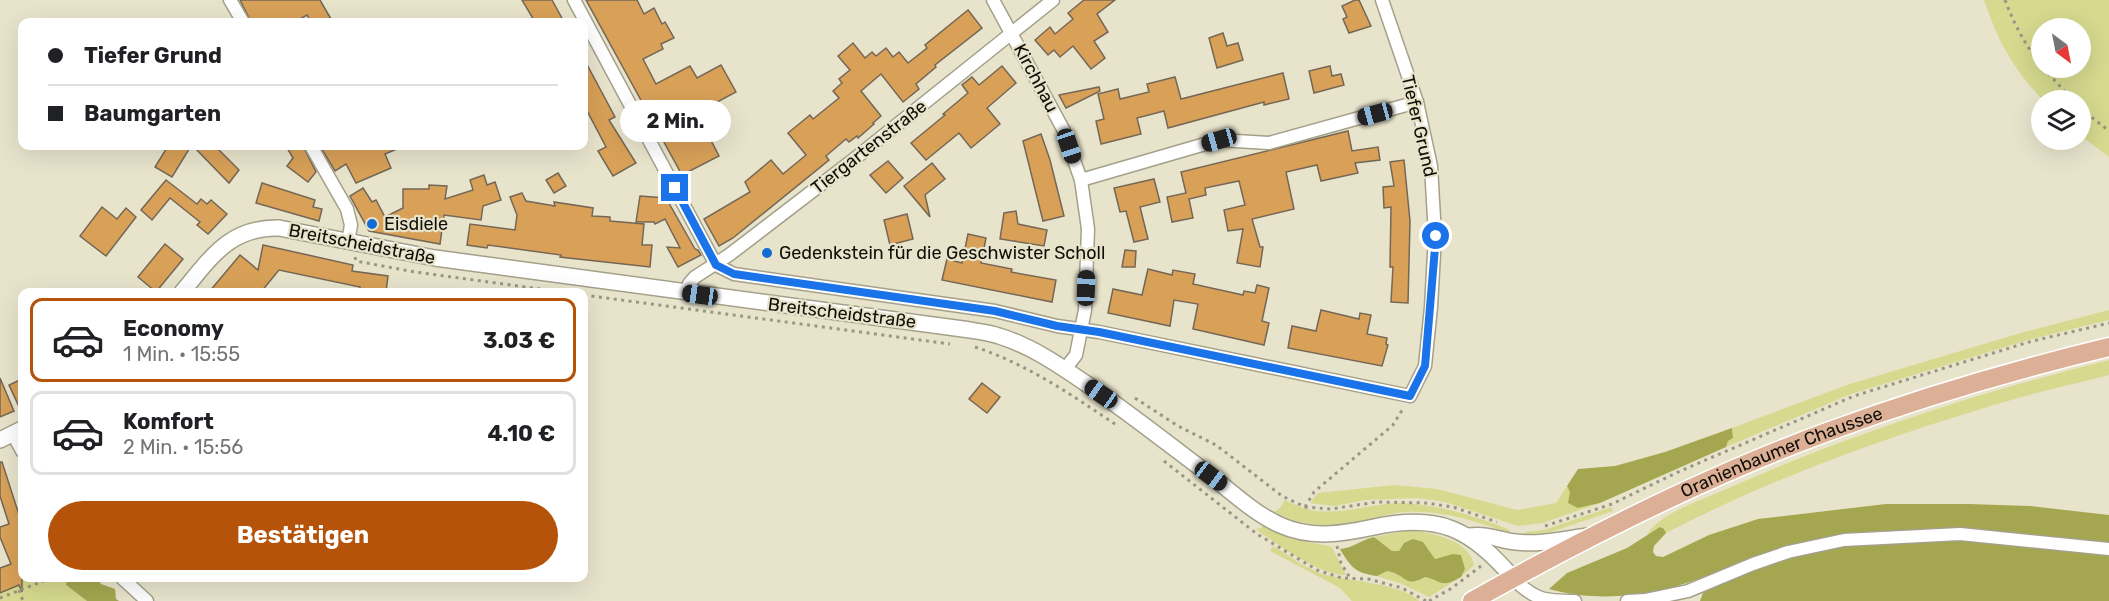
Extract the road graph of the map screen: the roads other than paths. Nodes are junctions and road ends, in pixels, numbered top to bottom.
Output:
1 (230, 0) edge
2 (574, 0) edge
3 (993, 0) edge
4 (1053, 0) edge
5 (1382, 0) edge
6 (241, 18) edge
7 (584, 18) edge
8 (588, 26) edge
9 (1012, 34) junction
10 (1417, 102) junction
11 (313, 150) edge
12 (1081, 180) junction
13 (348, 242) junction
14 (716, 265) junction
15 (186, 288) edge
16 (687, 293) junction
17 (1082, 330) junction
18 (2109, 347) edge
19 (1065, 369) junction
20 (1410, 396) joint
21 (1594, 535) junction
22 (1469, 536) junction
23 (2109, 549) edge
24 (1513, 578) junction
25 (126, 582) edge
26 (1690, 596) edge
27 (1463, 598) edge
28 (147, 601) edge
29 (1575, 601) edge
30 (1627, 601) edge

1 - 6 street
2 - 7 street
3 - 9 street, Kirchhau
4 - 9 street, Tiergartenstraße
5 - 10 street, Tiefer Grund
8 - 14 street
9 - 12 street, Kirchhau
9 - 14 street, Tiergartenstraße
10 - 12 street
10 - 20 street, Tiefer Grund
11 - 13 street
12 - 17 street, Kirchhau
13 - 15 street, Breitscheidstraße
13 - 16 street, Breitscheidstraße
14 - 16 street, Tiergartenstraße
14 - 17 street, Breitscheidstraße
16 - 19 street, Breitscheidstraße
17 - 19 street, Kirchhau
17 - 20 street, Breitscheidstraße
18 - 21 main road, Oranienbaumer Chaussee
19 - 22 street, Breitscheidstraße
21 - 22 street, Breitscheidstraße
21 - 24 main road, Oranienbaumer Chaussee
22 - 24 street, Breitscheidstraße
23 - 26 street
24 - 27 main road, Oranienbaumer Chaussee
24 - 29 street
25 - 28 street
26 - 30 street

